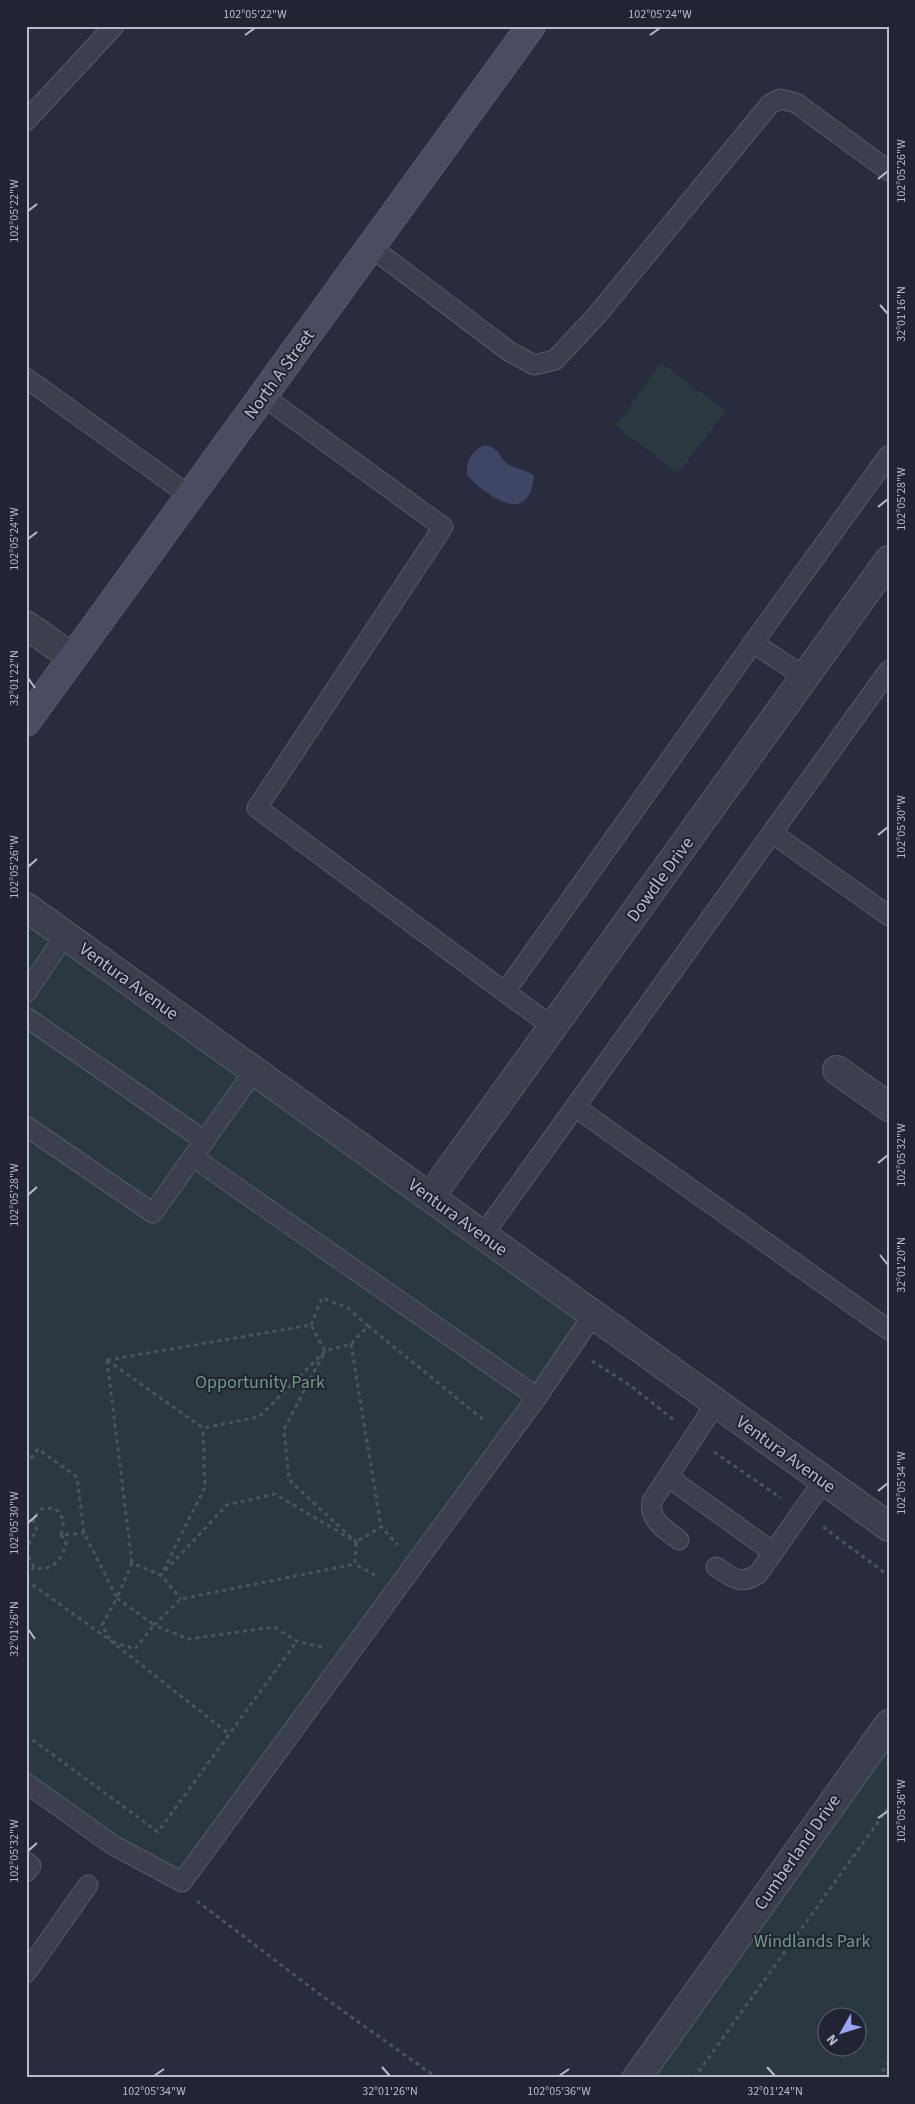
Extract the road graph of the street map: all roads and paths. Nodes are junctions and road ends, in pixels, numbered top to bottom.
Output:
1 (114, 26) edge
2 (531, 26) edge
3 (26, 121) edge
4 (889, 171) edge
5 (371, 247) junction
6 (26, 378) edge
7 (263, 396) junction
8 (889, 455) edge
9 (190, 496) junction
10 (889, 560) edge
11 (26, 625) edge
12 (753, 643) junction
13 (73, 658) junction
14 (889, 670) edge
15 (805, 677) junction
16 (26, 722) edge
17 (772, 833) junction
18 (26, 907) edge
19 (889, 916) edge
20 (65, 935) junction
21 (505, 992) junction
22 (26, 993) edge
23 (26, 1017) edge
24 (553, 1027) junction
25 (837, 1070) dead end
26 (254, 1071) junction
27 (575, 1107) junction
28 (889, 1107) edge
29 (26, 1126) edge
30 (205, 1141) junction
31 (193, 1157) junction
32 (430, 1197) junction
33 (483, 1235) junction
34 (593, 1315) junction
35 (311, 1325) junction
36 (368, 1326) junction
37 (889, 1330) edge
38 (351, 1344) junction
39 (572, 1348) junction
40 (325, 1351) junction
41 (107, 1360) junction
42 (537, 1397) junction
43 (716, 1403) junction
44 (203, 1428) junction
45 (480, 1428) dead end
46 (694, 1436) junction
47 (26, 1465) edge
48 (668, 1477) junction
49 (824, 1480) junction
50 (801, 1512) junction
51 (381, 1527) junction
52 (889, 1527) edge
53 (84, 1533) junction
54 (61, 1534) junction
55 (404, 1537) dead end
56 (679, 1540) dead end
57 (356, 1542) junction
58 (398, 1545) junction
59 (394, 1551) dead end
60 (773, 1552) junction
61 (132, 1563) junction
62 (355, 1564) junction
63 (34, 1567) junction
64 (716, 1567) dead end
65 (380, 1570) dead end
66 (161, 1575) junction
67 (376, 1576) junction
68 (889, 1576) edge
69 (26, 1578) edge
70 (370, 1584) dead end
71 (117, 1598) junction
72 (180, 1599) junction
73 (154, 1625) junction
74 (111, 1641) junction
75 (297, 1641) junction
76 (326, 1648) dead end
77 (889, 1724) edge
78 (229, 1734) junction
79 (26, 1735) edge
80 (26, 1783) edge
81 (889, 1807) edge
82 (158, 1832) junction
83 (26, 1862) edge
84 (26, 1872) edge
85 (166, 1872) junction
86 (88, 1885) dead end
87 (26, 1973) edge
88 (889, 2062) edge
89 (436, 2078) edge
90 (636, 2078) edge
91 (694, 2078) edge
92 (878, 2078) edge

1 - 3 lane
2 - 5 main road, North A Street
4 - 5 lane
5 - 7 main road, North A Street
6 - 9 lane
7 - 9 main road, North A Street
7 - 21 lane
8 - 12 lane
9 - 13 main road, North A Street
10 - 15 street, Dowdle Drive
11 - 13 street
12 - 15 lane
12 - 21 lane
13 - 16 main road, North A Street
14 - 17 lane
15 - 24 street, Dowdle Drive
17 - 19 lane
17 - 27 lane
18 - 20 street, Ventura Avenue
20 - 22 lane
20 - 26 street, Ventura Avenue
21 - 24 lane
23 - 30 lane
24 - 32 street, Dowdle Drive
25 - 28 street
26 - 30 lane
26 - 32 street, Ventura Avenue
27 - 33 lane
27 - 37 lane
29 - 31 lane
30 - 31 lane
31 - 42 lane
32 - 33 street, Ventura Avenue
33 - 34 street, Ventura Avenue
34 - 39 lane
34 - 43 street, Ventura Avenue
35 - 36 path
35 - 40 path
35 - 41 path
36 - 38 path
36 - 45 path
38 - 40 path
38 - 51 path
39 - 42 lane
39 - 46 path
40 - 44 path
40 - 57 path
41 - 44 path
41 - 61 path
42 - 85 lane
43 - 46 lane
43 - 49 street, Ventura Avenue
44 - 66 path
46 - 48 lane
46 - 50 path
47 - 53 path
48 - 56 lane
48 - 60 lane
49 - 50 lane
49 - 52 street, Ventura Avenue
50 - 60 lane
50 - 68 path
51 - 57 path
51 - 58 path
53 - 54 path
53 - 71 path
54 - 63 path
54 - 63 path
55 - 58 path
57 - 62 path
57 - 66 path
58 - 59 path
60 - 64 lane
61 - 66 path
61 - 71 path
62 - 67 path
62 - 72 path
63 - 69 path
65 - 67 path
66 - 72 path
67 - 70 path
69 - 74 path
71 - 73 path
71 - 74 path
72 - 73 path
73 - 74 path
73 - 75 path
74 - 78 path
75 - 76 path
75 - 78 path
77 - 90 street, Cumberland Drive
78 - 82 path
79 - 82 path
80 - 85 lane
81 - 91 path
82 - 85 path
83 - 84 lane
85 - 89 path
86 - 87 lane
88 - 92 path

